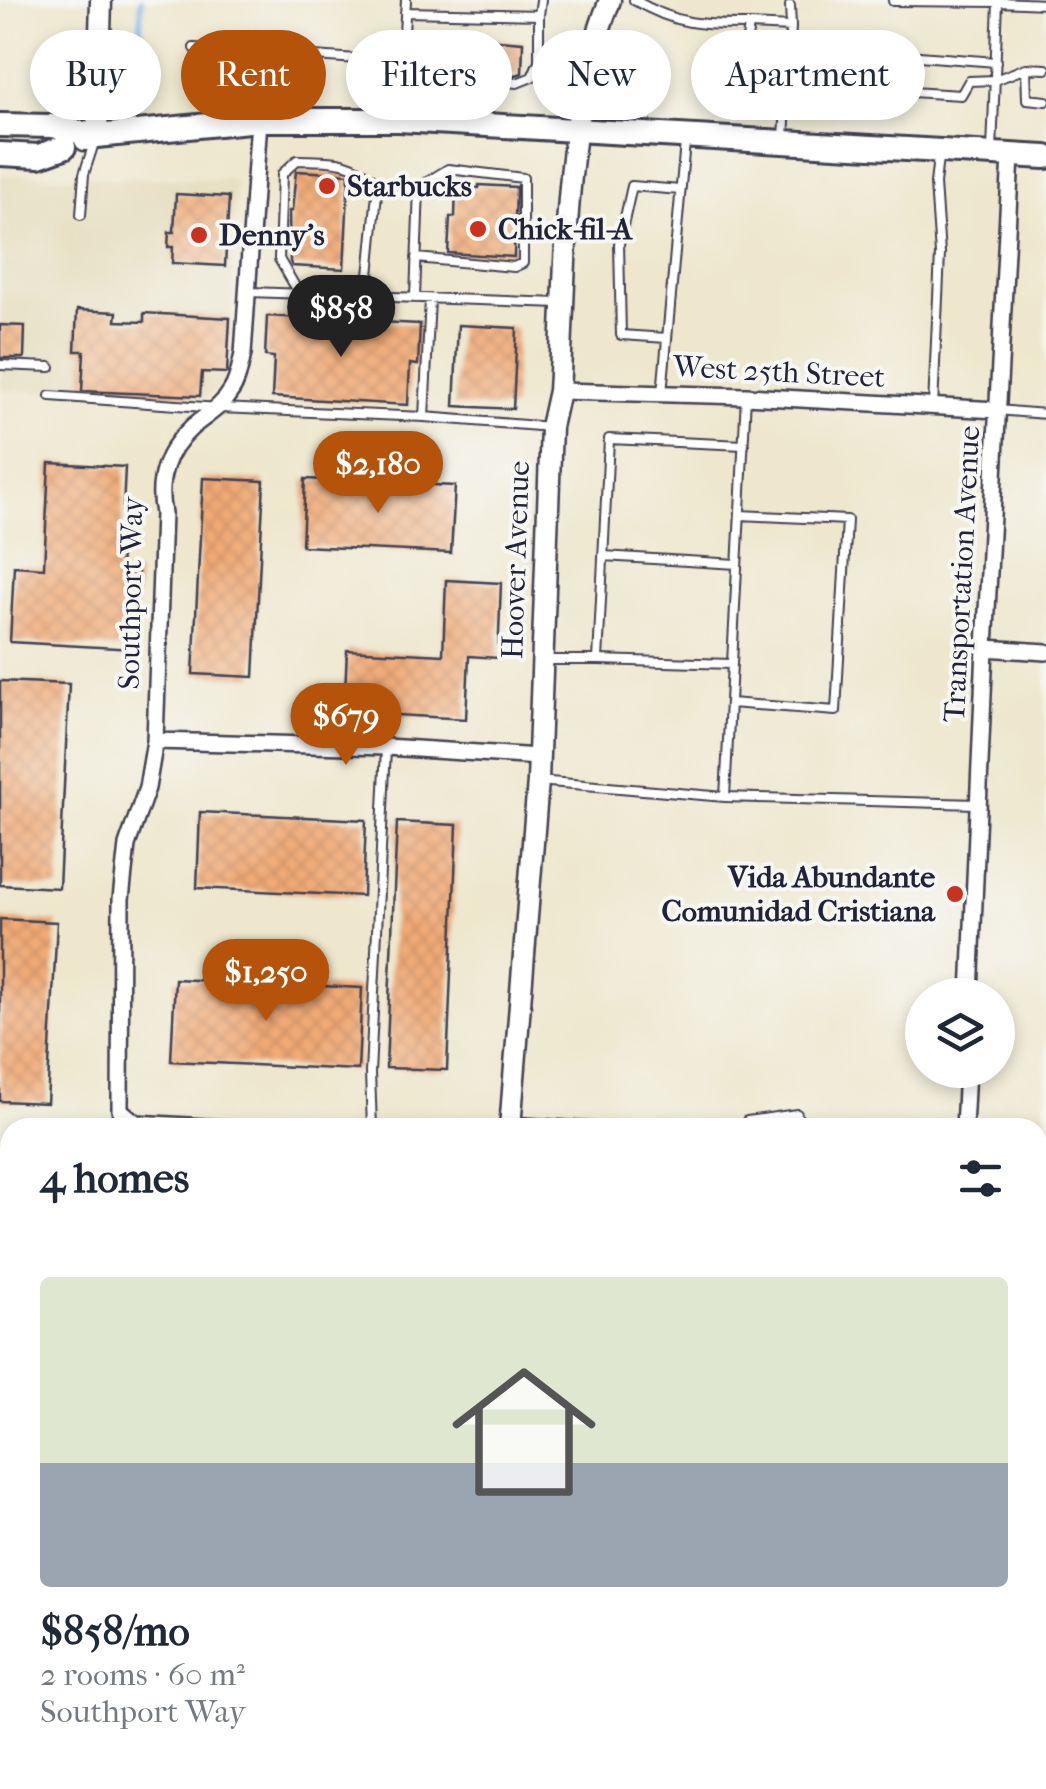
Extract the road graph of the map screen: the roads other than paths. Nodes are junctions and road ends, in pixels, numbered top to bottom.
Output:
1 (101, 0) edge
2 (406, 0) edge
3 (541, 0) edge
4 (610, 0) edge
5 (634, 0) edge
6 (893, 1) edge
7 (998, 2) edge
8 (1046, 4) edge
9 (790, 6) dead end
10 (405, 12) junction
11 (538, 16) junction
12 (749, 25) junction
13 (791, 27) junction
14 (404, 30) edge
15 (748, 30) edge
16 (791, 30) edge
17 (925, 56) edge
18 (996, 62) junction
19 (1026, 68) junction
20 (1046, 70) edge
21 (996, 80) junction
22 (512, 83) edge
23 (925, 93) edge
24 (1046, 101) edge
25 (259, 120) joint
26 (399, 120) edge
27 (785, 120) edge
28 (0, 125) edge
29 (575, 131) junction
30 (97, 136) junction
31 (685, 137) junction
32 (783, 142) junction
33 (64, 147) joint
34 (938, 152) junction
35 (0, 154) edge
36 (1001, 155) junction
37 (1046, 157) edge
38 (378, 183) junction
39 (420, 187) junction
40 (680, 190) junction
41 (81, 215) dead end
42 (416, 258) junction
43 (248, 292) junction
44 (299, 294) junction
45 (367, 296) junction
46 (415, 298) junction
47 (430, 298) junction
48 (564, 304) junction
49 (667, 338) junction
50 (0, 364) edge
51 (50, 367) dead end
52 (559, 391) junction
53 (662, 394) junction
54 (50, 396) dead end
55 (746, 396) junction
56 (934, 406) junction
57 (219, 408) junction
58 (997, 410) junction
59 (1046, 414) edge
60 (424, 417) junction
61 (551, 427) junction
62 (744, 445) junction
63 (740, 516) junction
64 (603, 556) junction
65 (737, 564) junction
66 (984, 648) junction
67 (1046, 652) edge
68 (542, 660) junction
69 (598, 660) junction
70 (732, 664) junction
71 (730, 703) junction
72 (155, 741) junction
73 (386, 747) junction
74 (539, 756) junction
75 (538, 780) junction
76 (725, 797) junction
77 (980, 804) junction
78 (971, 978) edge
79 (966, 1088) edge
80 (797, 1114) dead end
81 (130, 1118) edge
82 (372, 1118) edge
83 (510, 1118) edge
84 (768, 1118) edge
85 (965, 1118) edge

1 - 30 street
2 - 10 lane
3 - 11 lane
4 - 29 street, Hoover Avenue
5 - 12 lane
6 - 7 lane
7 - 8 lane
7 - 18 lane
9 - 13 lane
10 - 11 lane
10 - 14 lane
11 - 22 lane
12 - 13 lane
12 - 15 lane
13 - 16 lane
17 - 18 lane
18 - 21 lane
19 - 20 lane
19 - 21 lane
19 - 24 lane
21 - 23 lane
21 - 36 lane
25 - 30 main road
25 - 43 street, Southport Way
26 - 29 main road
27 - 32 lane
28 - 30 main road
29 - 31 main road
29 - 48 street, Hoover Avenue
30 - 33 street
30 - 41 lane
31 - 32 main road
31 - 40 lane
32 - 34 main road
33 - 35 main road
34 - 36 main road
34 - 56 lane
36 - 37 main road
36 - 58 street, Transportation Avenue
38 - 39 lane
38 - 44 lane
38 - 45 lane
39 - 42 lane
39 - 42 lane
40 - 49 lane
40 - 49 lane
42 - 46 lane
43 - 44 lane
43 - 57 street, Southport Way
44 - 45 lane
45 - 46 lane
46 - 47 lane
47 - 48 lane
47 - 60 lane
48 - 52 street, Hoover Avenue
49 - 53 lane
50 - 51 lane
52 - 53 street, West 25th Street
52 - 61 street, Hoover Avenue
53 - 55 street, West 25th Street
54 - 57 lane
55 - 56 street, West 25th Street
55 - 62 lane
56 - 58 street, West 25th Street
57 - 60 lane
57 - 72 street, Southport Way
58 - 59 lane
58 - 66 street, Transportation Avenue
60 - 61 lane
61 - 68 street, Hoover Avenue
62 - 63 lane
62 - 64 lane
63 - 65 lane
63 - 71 lane
64 - 65 lane
64 - 69 lane
65 - 70 lane
66 - 67 street
66 - 77 street, Transportation Avenue
68 - 69 lane
68 - 74 street, Hoover Avenue
69 - 70 lane
70 - 71 lane
71 - 76 lane
72 - 73 street
72 - 81 street, Southport Way
73 - 74 street
73 - 82 lane
74 - 75 street, Hoover Avenue
75 - 76 lane
75 - 83 street, Hoover Avenue
76 - 77 lane
77 - 78 street, Transportation Avenue
79 - 85 street
80 - 84 lane

